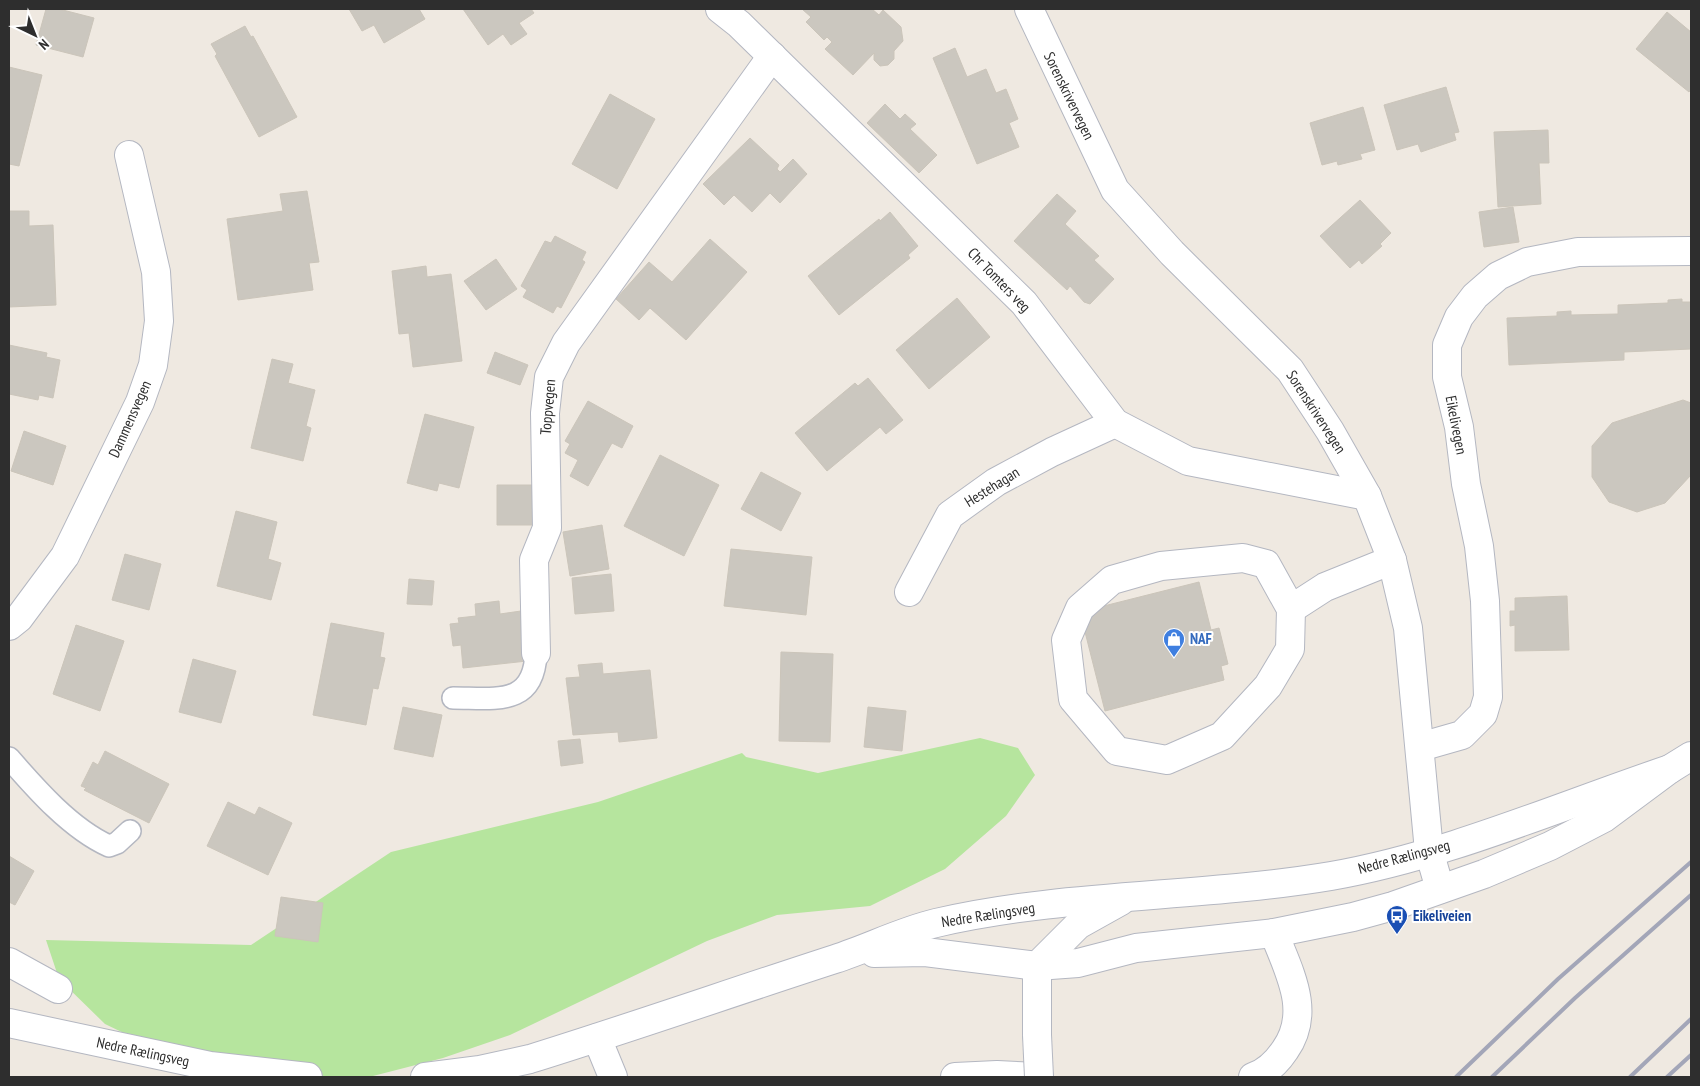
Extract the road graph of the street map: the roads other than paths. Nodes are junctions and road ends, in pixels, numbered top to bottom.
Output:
1 (720, 9) edge
2 (1029, 9) edge
3 (772, 56) junction
4 (129, 155) dead end
5 (1691, 251) edge
6 (1114, 423) junction
7 (1367, 496) junction
8 (1392, 560) junction
9 (909, 592) dead end
10 (1291, 609) junction
11 (9, 626) edge
12 (536, 653) joint
13 (454, 698) dead end
14 (1420, 747) junction
15 (9, 758) edge
16 (1681, 762) edge
17 (130, 832) dead end
18 (1429, 851) junction
19 (1440, 889) junction
20 (1127, 897) junction
21 (1274, 933) junction
22 (852, 953) junction
23 (9, 962) edge
24 (1037, 966) junction
25 (58, 989) dead end
26 (9, 1023) edge
27 (597, 1038) junction
28 (308, 1077) edge
29 (425, 1077) edge
30 (612, 1077) edge
31 (955, 1077) edge
32 (1039, 1077) edge
33 (1253, 1077) edge

1 - 3 street, Chr Tomters veg
2 - 7 street, Sorenskrivervegen
3 - 6 street, Chr Tomters veg
3 - 12 street, Toppvegen
4 - 11 street, Dammensvegen
5 - 14 street, Eikelivegen
6 - 7 street, Chr Tomters veg
6 - 9 street, Hestehagan
7 - 8 street, Sorenskrivervegen
8 - 10 street
8 - 14 street, Sorenskrivervegen
10 - 10 street
12 - 13 lane, Toppvegen
14 - 18 street, Sorenskrivervegen
15 - 17 lane
16 - 18 street, Nedre Rælingsveg
16 - 19 street, Nedre Rælingsveg
18 - 19 street, Sorenskrivervegen
18 - 20 street, Nedre Rælingsveg
19 - 21 street, Nedre Rælingsveg
20 - 22 street, Nedre Rælingsveg
20 - 24 street, Nedre Rælingsveg
21 - 24 street, Nedre Rælingsveg
21 - 33 street
22 - 24 street, Nedre Rælingsveg
22 - 27 street, Nedre Rælingsveg
23 - 25 street
24 - 32 street, bridge
26 - 28 street, Nedre Rælingsveg
27 - 29 street, Nedre Rælingsveg
27 - 30 street
31 - 32 street

